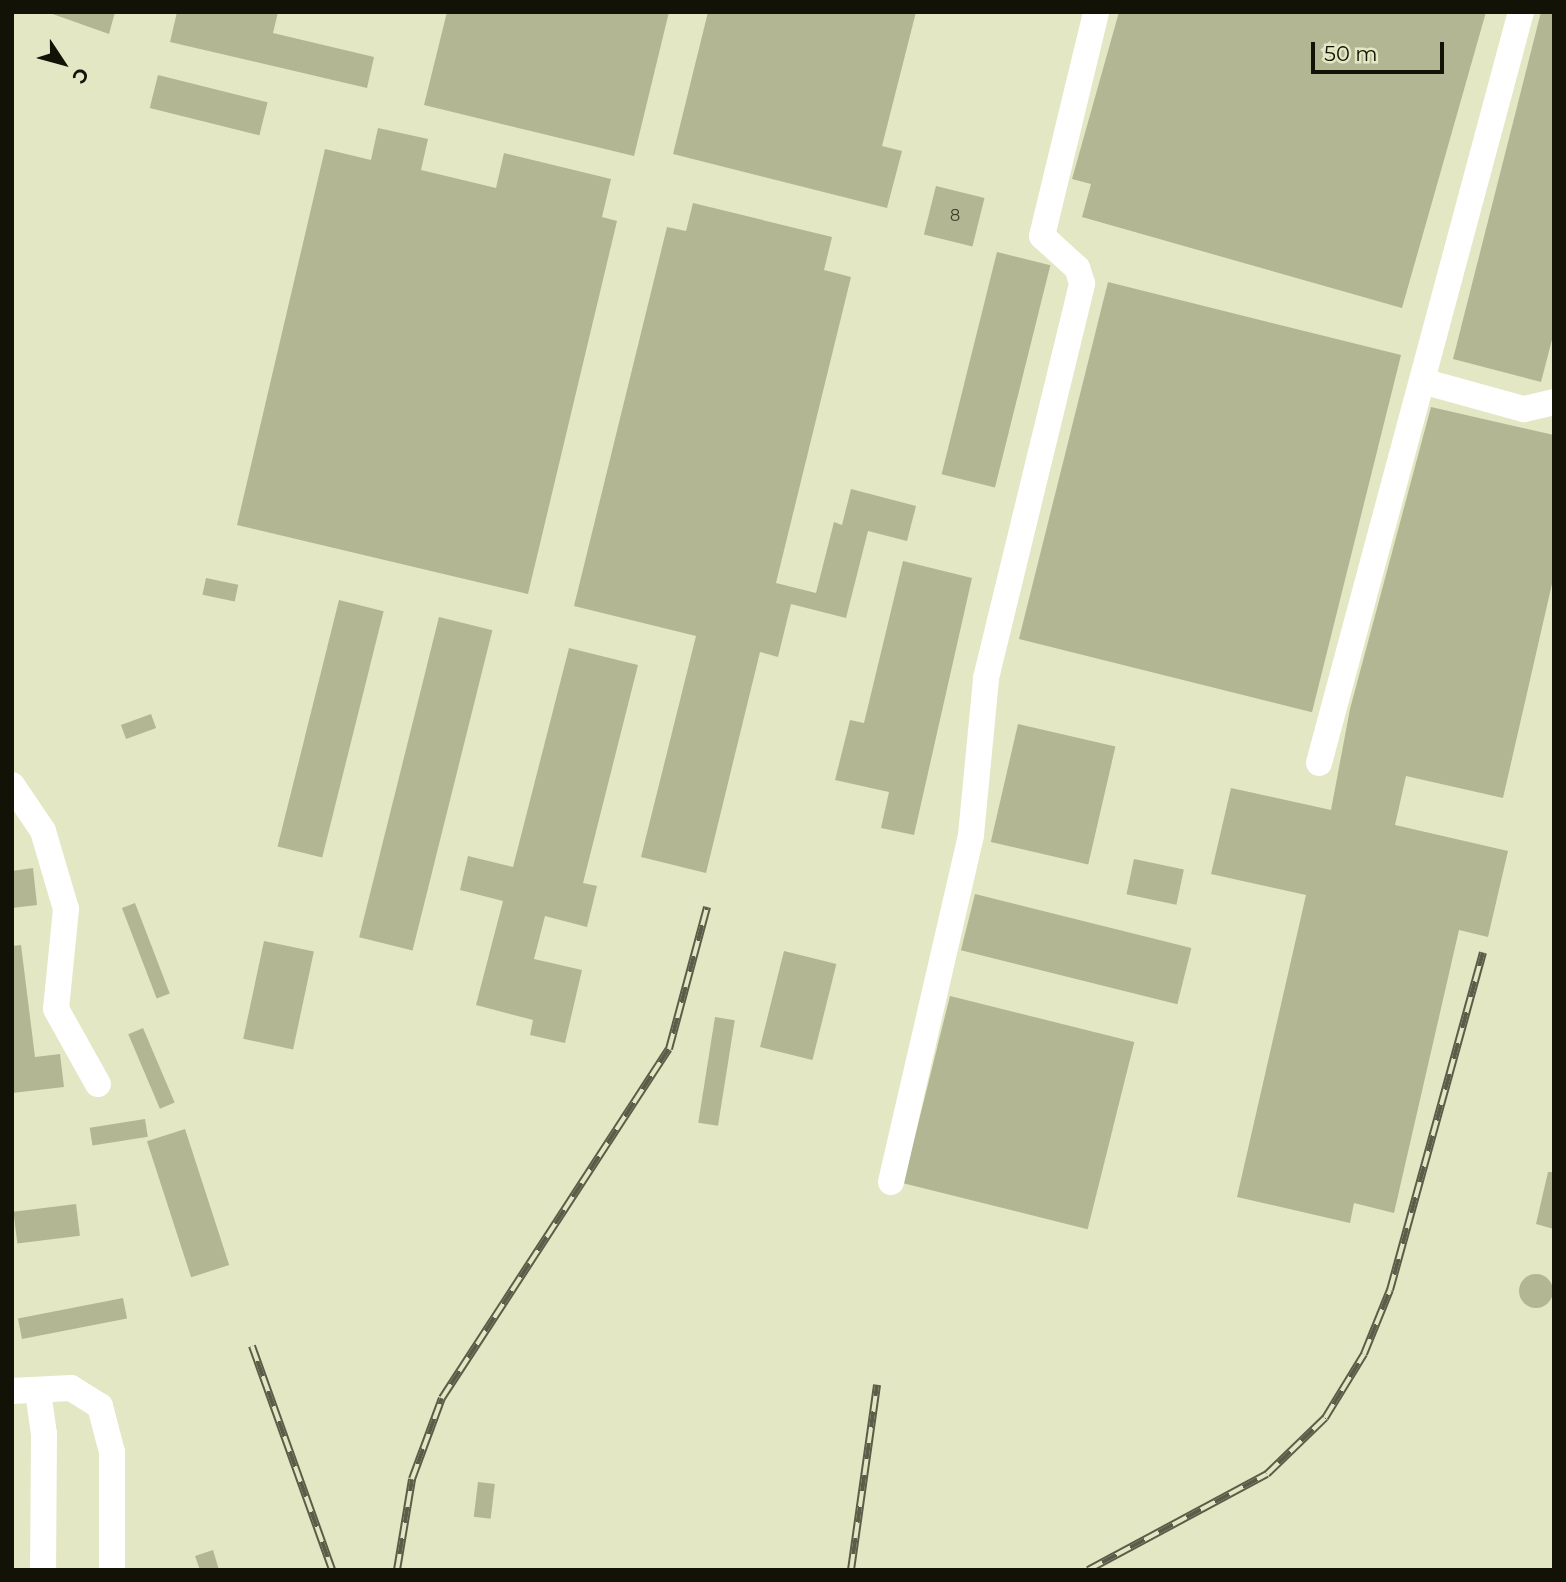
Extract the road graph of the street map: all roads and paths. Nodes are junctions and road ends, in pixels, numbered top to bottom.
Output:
1 (1096, 12) edge
2 (1521, 12) edge
3 (1422, 381) junction
4 (1554, 402) edge
5 (1319, 763) dead end
6 (12, 785) edge
7 (98, 1084) dead end
8 (891, 1182) dead end
9 (25, 1391) edge
10 (43, 1570) edge
11 (112, 1570) edge

1 - 8 lane
2 - 3 lane
3 - 4 lane
3 - 5 lane
6 - 7 lane
9 - 10 lane
9 - 11 lane

